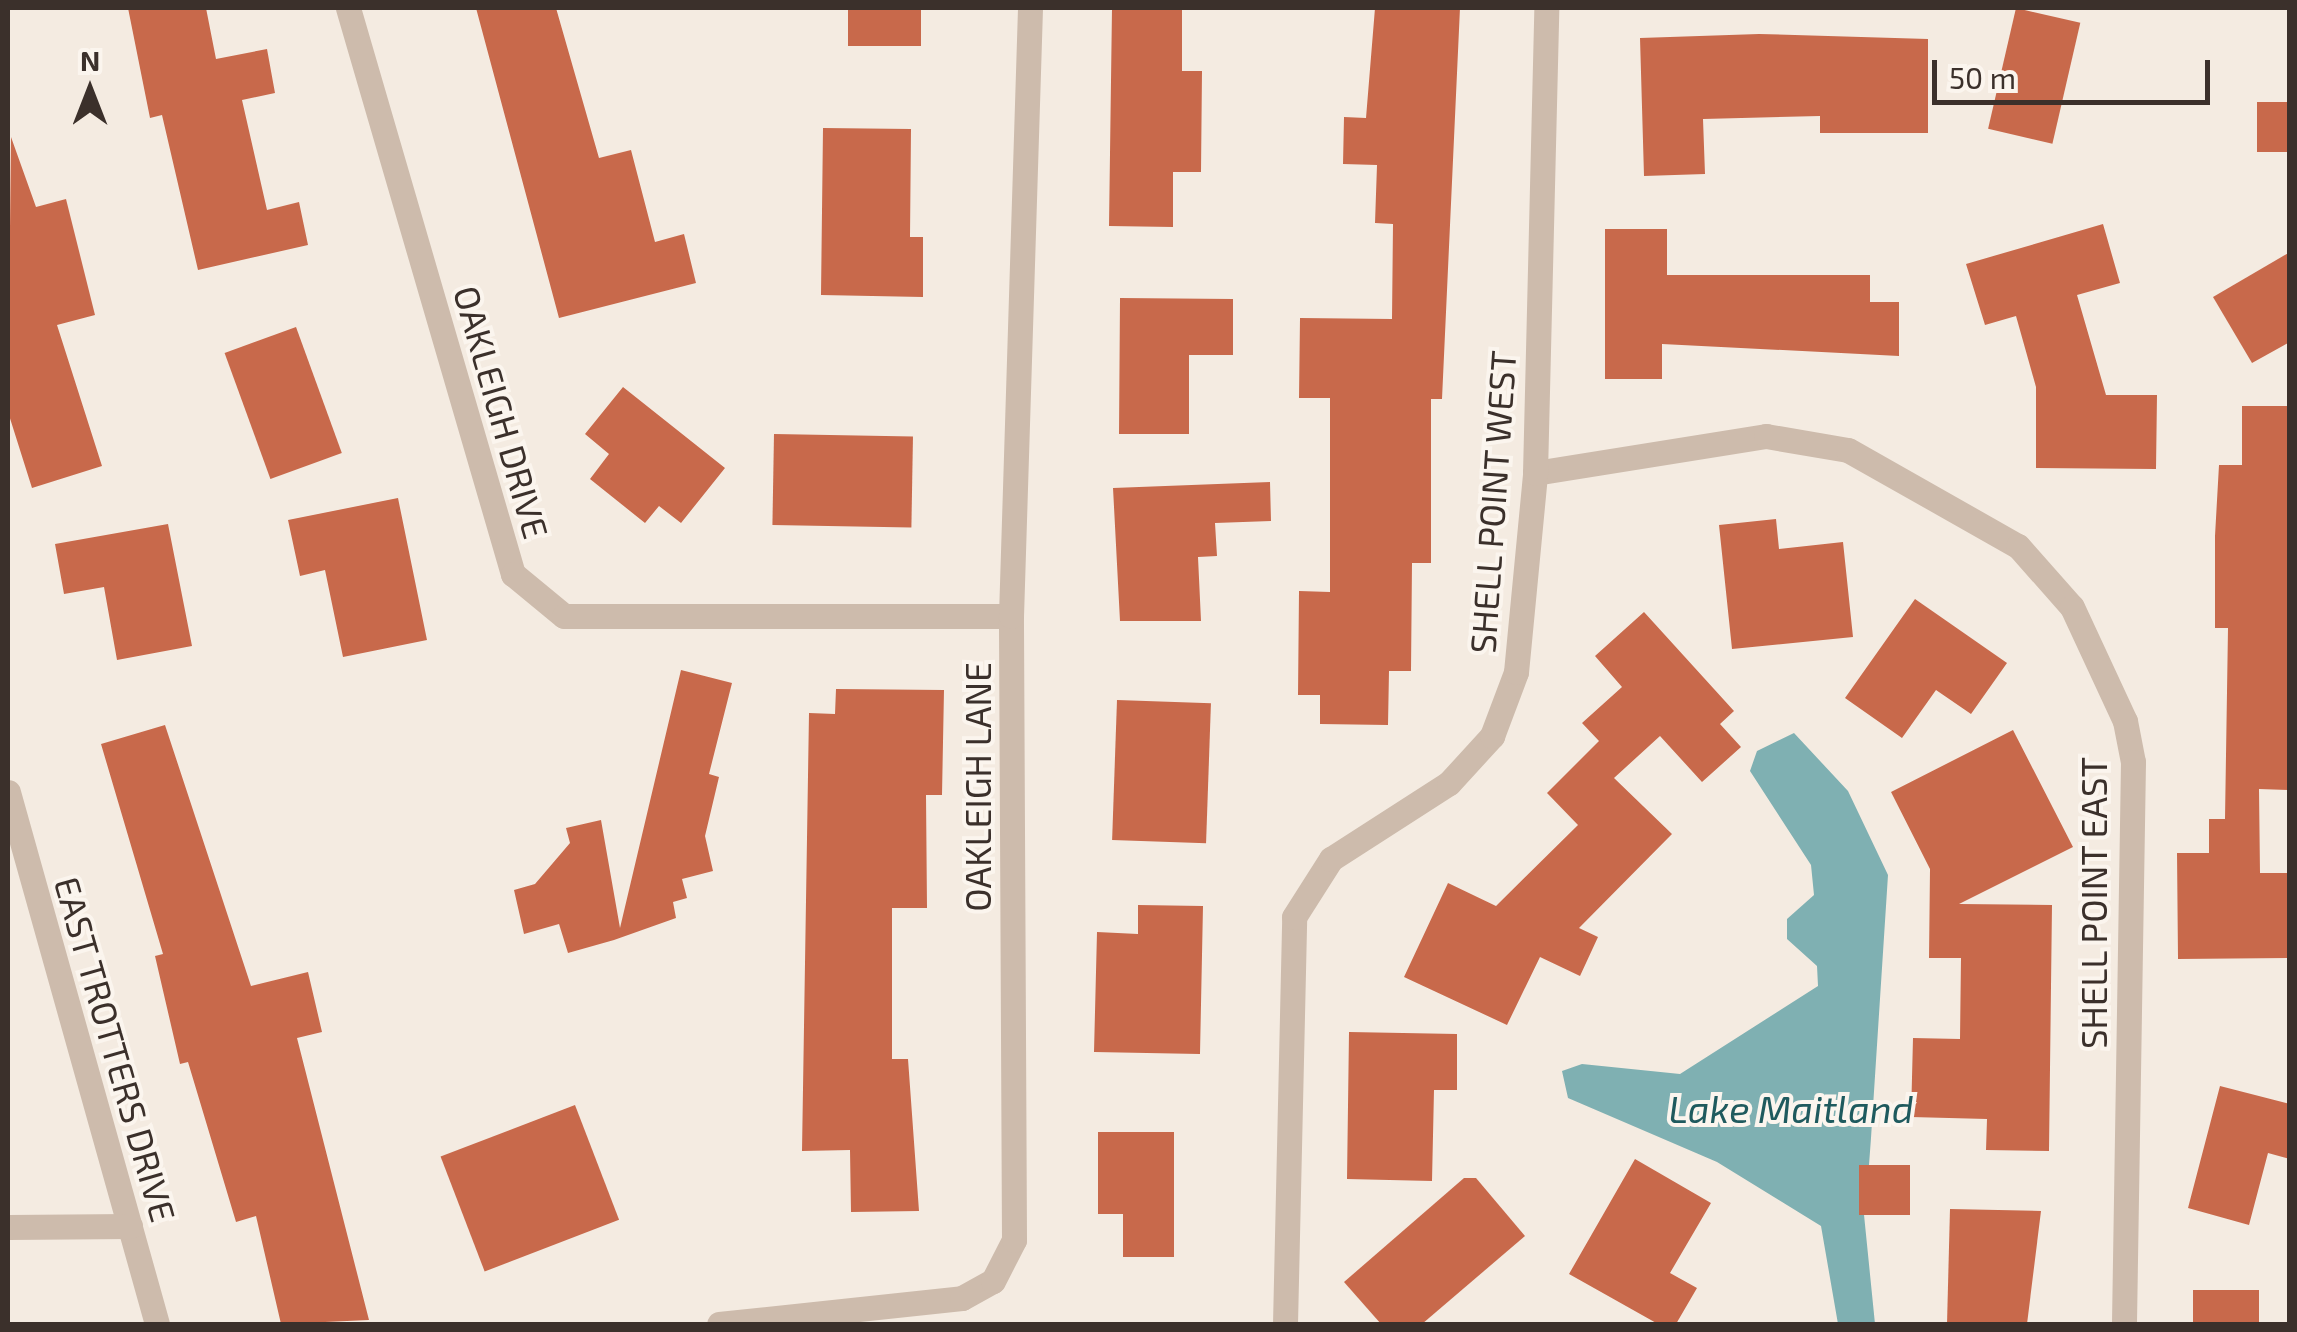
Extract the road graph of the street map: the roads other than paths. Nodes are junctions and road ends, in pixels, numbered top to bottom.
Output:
1 (348, 8) edge
2 (1030, 8) edge
3 (1546, 8) edge
4 (1535, 473) junction
5 (1011, 616) junction
6 (8, 792) edge
7 (130, 1226) junction
8 (8, 1227) edge
9 (156, 1324) edge
10 (719, 1324) edge
11 (1285, 1324) edge
12 (2124, 1324) edge

1 - 5 street, OAKLEIGH DRIVE
2 - 5 street, OAKLEIGH LANE
3 - 4 street, SHELL POINT WEST
4 - 11 street, SHELL POINT WEST
4 - 12 street, SHELL POINT EAST
5 - 10 street, OAKLEIGH LANE
6 - 7 street, EAST TROTTERS DRIVE
7 - 8 street
7 - 9 street, EAST TROTTERS DRIVE

